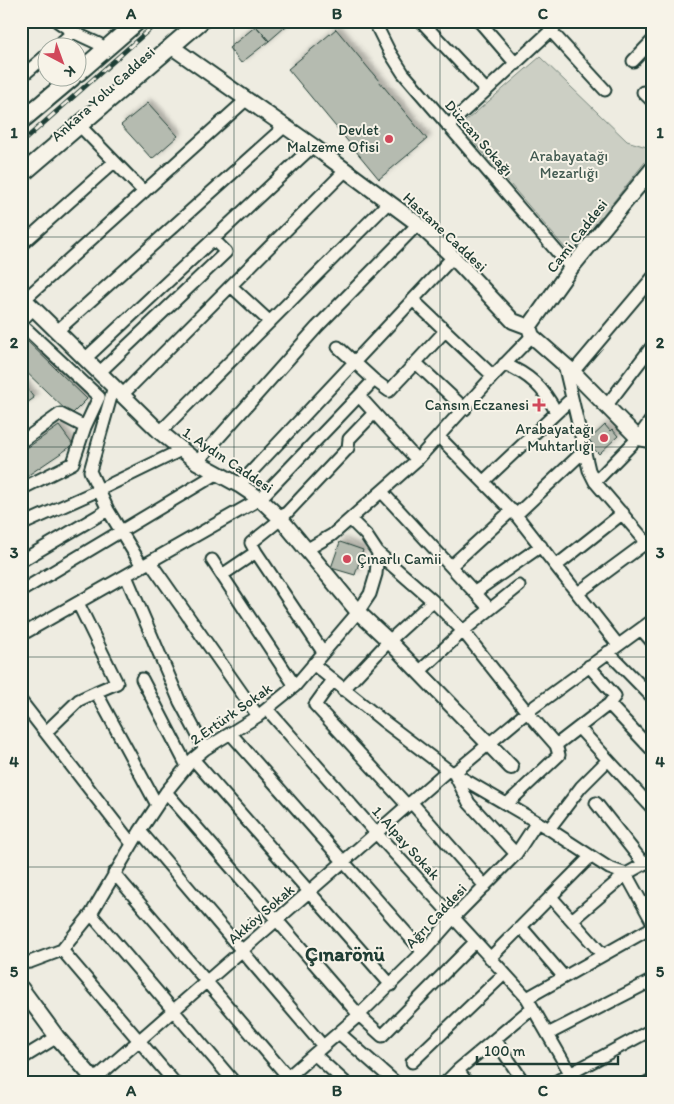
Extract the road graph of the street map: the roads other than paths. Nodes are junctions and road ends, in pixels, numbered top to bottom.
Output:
1 (57, 21) edge
2 (125, 21) edge
3 (138, 21) edge
4 (186, 21) edge
5 (202, 21) edge
6 (373, 21) edge
7 (422, 21) edge
8 (479, 21) edge
9 (561, 21) edge
10 (551, 31) junction
11 (73, 32) junction
12 (66, 38) edge
13 (653, 40) edge
14 (99, 44) junction
15 (172, 46) junction
16 (88, 53) edge
17 (633, 61) dead end
18 (38, 63) edge
19 (88, 64) edge
20 (516, 64) junction
21 (21, 77) edge
22 (46, 88) edge
23 (60, 88) edge
24 (486, 90) junction
25 (605, 90) dead end
26 (643, 92) dead end
27 (247, 100) junction
28 (653, 102) edge
29 (21, 108) edge
30 (21, 121) edge
31 (80, 126) junction
32 (285, 126) junction
33 (448, 126) junction
34 (313, 146) junction
35 (114, 162) junction
36 (21, 168) edge
37 (653, 168) edge
38 (346, 170) junction
39 (21, 175) edge
40 (144, 192) junction
41 (389, 202) junction
42 (418, 224) junction
43 (213, 239) junction
44 (21, 245) edge
45 (453, 257) junction
46 (572, 268) junction
47 (653, 277) edge
48 (232, 286) junction
49 (413, 300) junction
50 (27, 301) edge
51 (270, 322) junction
52 (21, 323) edge
53 (57, 331) junction
54 (445, 331) junction
55 (530, 331) junction
56 (653, 345) edge
57 (338, 347) dead end
58 (86, 358) junction
59 (355, 363) junction
60 (416, 363) junction
61 (504, 364) junction
62 (568, 368) junction
63 (100, 372) junction
64 (493, 376) junction
65 (374, 380) junction
66 (119, 390) junction
67 (359, 396) junction
68 (571, 399) junction
69 (607, 405) junction
70 (465, 409) junction
71 (556, 412) junction
72 (374, 413) junction
73 (653, 417) edge
74 (85, 427) junction
75 (160, 432) junction
76 (439, 437) junction
77 (638, 438) junction
78 (653, 441) edge
79 (21, 442) edge
80 (181, 450) junction
81 (584, 451) junction
82 (417, 460) junction
83 (198, 462) junction
84 (218, 473) junction
85 (484, 481) junction
86 (595, 482) junction
87 (239, 485) junction
88 (21, 489) edge
89 (99, 490) junction
90 (382, 492) junction
91 (260, 499) junction
92 (108, 510) junction
93 (514, 512) junction
94 (623, 513) junction
95 (281, 519) junction
96 (352, 520) junction
97 (21, 525) edge
98 (121, 531) junction
99 (541, 546) junction
100 (650, 546) edge
101 (306, 550) junction
102 (256, 552) junction
103 (378, 554) junction
104 (212, 560) dead end
105 (21, 561) edge
106 (146, 564) junction
107 (451, 566) junction
108 (556, 566) junction
109 (222, 575) junction
110 (126, 576) junction
111 (519, 586) dead end
112 (21, 591) edge
113 (475, 592) junction
114 (578, 593) junction
115 (433, 600) junction
116 (78, 603) junction
117 (490, 609) junction
118 (358, 612) junction
119 (653, 620) edge
120 (641, 629) junction
121 (463, 631) junction
122 (21, 635) edge
123 (389, 641) junction
124 (653, 643) edge
125 (618, 645) junction
126 (323, 652) junction
127 (608, 652) junction
128 (313, 664) junction
129 (589, 666) junction
130 (419, 672) junction
131 (142, 679) dead end
132 (333, 680) junction
133 (295, 686) junction
134 (344, 690) junction
135 (96, 692) junction
136 (653, 698) edge
137 (21, 701) edge
138 (609, 704) junction
139 (262, 712) junction
140 (527, 712) junction
141 (579, 728) junction
142 (46, 732) junction
143 (231, 734) junction
144 (488, 743) junction
145 (556, 745) junction
146 (651, 745) edge
147 (205, 749) junction
148 (608, 760) junction
149 (190, 763) junction
150 (511, 767) dead end
151 (451, 772) junction
152 (166, 792) junction
153 (596, 803) dead end
154 (409, 804) junction
155 (508, 804) junction
156 (157, 805) junction
157 (653, 808) edge
158 (537, 822) junction
159 (549, 829) junction
160 (140, 831) junction
161 (376, 833) junction
162 (132, 844) junction
163 (516, 854) junction
164 (590, 857) junction
165 (648, 860) edge
166 (343, 861) junction
167 (114, 873) junction
168 (626, 874) junction
169 (485, 886) junction
170 (309, 892) junction
171 (551, 897) junction
172 (91, 914) junction
173 (454, 917) junction
174 (276, 920) junction
175 (572, 920) junction
176 (653, 925) edge
177 (521, 927) junction
178 (475, 942) junction
179 (62, 950) junction
180 (242, 950) junction
181 (423, 952) junction
182 (603, 955) junction
183 (490, 958) junction
184 (21, 963) edge
185 (504, 974) junction
186 (564, 977) junction
187 (653, 980) edge
188 (207, 981) junction
189 (390, 985) junction
190 (21, 988) edge
191 (529, 1003) junction
192 (173, 1010) junction
193 (359, 1016) junction
194 (653, 1029) edge
195 (338, 1033) junction
196 (548, 1034) junction
197 (58, 1037) junction
198 (495, 1039) junction
199 (139, 1041) junction
200 (323, 1046) junction
201 (314, 1054) junction
202 (21, 1059) edge
203 (412, 1062) dead end
204 (458, 1070) junction
205 (570, 1073) junction
206 (653, 1079) edge
207 (285, 1080) edge
208 (95, 1081) edge
209 (390, 1081) edge
210 (175, 1083) edge
211 (235, 1083) edge
212 (346, 1083) edge
213 (445, 1083) edge
214 (467, 1083) edge
215 (524, 1083) edge
216 (554, 1083) edge
217 (646, 1083) edge

1 - 11 street
2 - 14 highway
3 - 19 highway, Ankara Yolu Caddesi
4 - 36 highway, Ankara Yolu Caddesi
5 - 15 highway
6 - 33 street, Düzcan Sokağı
7 - 24 street
8 - 20 street
9 - 10 street
10 - 20 street
10 - 25 street
11 - 12 street
11 - 14 street
13 - 17 street
14 - 16 highway
15 - 27 main road, Hastane Caddesi
15 - 31 highway
18 - 21 street
20 - 24 street
22 - 29 highway
23 - 30 highway
24 - 33 street
26 - 28 street
27 - 32 main road, Hastane Caddesi
27 - 40 street
31 - 35 street
31 - 39 highway
32 - 34 main road, Hastane Caddesi
32 - 53 street
33 - 46 street, Düzcan Sokağı
34 - 38 main road, Hastane Caddesi
34 - 43 street
35 - 40 street
35 - 44 street
37 - 46 main road, Cami Caddesi
38 - 41 main road, Hastane Caddesi
38 - 48 street
40 - 50 street
41 - 42 main road, Hastane Caddesi
41 - 51 street
42 - 45 main road, Hastane Caddesi
42 - 83 street
43 - 58 street
43 - 63 street
45 - 49 street
45 - 55 main road, Hastane Caddesi
46 - 55 main road, Cami Caddesi
47 - 62 street
48 - 51 street
48 - 66 street
49 - 54 street
49 - 59 street
50 - 52 street
50 - 53 main road, 1. Aydın Caddesi
51 - 75 street
52 - 74 street
53 - 58 main road, 1. Aydın Caddesi
54 - 60 street
54 - 64 street
55 - 61 street
55 - 62 main road, Hastane Caddesi
56 - 69 street
57 - 59 street
58 - 63 main road, 1. Aydın Caddesi
59 - 65 street
59 - 87 street
60 - 65 street
60 - 70 street
61 - 64 street
61 - 71 street
62 - 68 street
62 - 69 main road, Hastane Caddesi
63 - 66 main road, 1. Aydın Caddesi
64 - 70 street
65 - 67 street
66 - 75 main road, 1. Aydın Caddesi
66 - 89 street, 1. Alpay Sokak
67 - 72 street
67 - 91 street
68 - 71 street
68 - 81 street
69 - 77 main road, Hastane Caddesi
70 - 76 street
71 - 85 street
72 - 82 street
72 - 95 street
73 - 77 street
74 - 79 street
74 - 88 street
75 - 80 main road, 1. Aydın Caddesi
76 - 82 street
76 - 85 street
77 - 78 main road
77 - 86 street
80 - 83 main road, 1. Aydın Caddesi
80 - 89 street
81 - 86 street
81 - 93 street
82 - 90 street
83 - 84 main road, 1. Aydın Caddesi
84 - 87 main road, 1. Aydın Caddesi
84 - 98 street
85 - 93 street
86 - 94 street
87 - 91 main road, 1. Aydın Caddesi
89 - 92 street, 1. Alpay Sokak
89 - 97 street
90 - 96 street
90 - 107 street
91 - 95 main road, 1. Aydın Caddesi
91 - 106 street
92 - 98 street, 1. Alpay Sokak
92 - 105 street
93 - 99 street
93 - 107 street
94 - 100 street
94 - 108 street
95 - 101 main road, 1. Aydın Caddesi
95 - 102 street
96 - 101 street
96 - 103 street
98 - 106 street, 1. Alpay Sokak
98 - 112 street
99 - 108 street
99 - 113 street
100 - 114 street
101 - 118 main road, 1. Aydın Caddesi
102 - 109 street
102 - 126 street
103 - 115 street
103 - 118 street, 2.Ertürk Sokak
104 - 109 street
106 - 110 street
106 - 139 street, 1. Alpay Sokak
107 - 113 street
108 - 114 street
109 - 133 street
110 - 116 street
110 - 147 street
111 - 117 street
113 - 117 street
114 - 125 street
115 - 121 street
115 - 123 street
116 - 122 street
116 - 135 street
117 - 121 street
118 - 123 main road, 1. Aydın Caddesi
118 - 126 street, 2.Ertürk Sokak
119 - 120 street, Akköy Sokak
120 - 124 street
120 - 125 street, Akköy Sokak
121 - 130 street
121 - 140 street
123 - 130 main road, 1. Aydın Caddesi
123 - 134 street
125 - 127 street, Akköy Sokak
126 - 128 street, 2.Ertürk Sokak
127 - 129 street, Akköy Sokak
127 - 136 street
128 - 132 street
128 - 133 street, 2.Ertürk Sokak
129 - 138 street
129 - 140 street, Akköy Sokak
130 - 144 main road, 1. Aydın Caddesi
131 - 149 street
132 - 134 street
132 - 154 street
133 - 139 street, 2.Ertürk Sokak
134 - 151 street
135 - 142 street
135 - 156 street
137 - 142 street
138 - 141 street
138 - 146 street
139 - 143 street, 2.Ertürk Sokak
139 - 161 street, 1. Alpay Sokak
140 - 144 street, Akköy Sokak
140 - 145 street
141 - 145 street
141 - 148 street
142 - 162 street
143 - 147 street, 2.Ertürk Sokak
143 - 166 street
144 - 150 main road, 1. Aydın Caddesi
144 - 151 street, Akköy Sokak
145 - 155 street
147 - 149 street, 2.Ertürk Sokak
148 - 157 street
148 - 159 street
149 - 152 street, 2.Ertürk Sokak
149 - 170 street
151 - 154 street, Akköy Sokak
151 - 155 street
151 - 163 street
152 - 156 street, 2.Ertürk Sokak
152 - 174 street
153 - 165 street
154 - 161 street, Akköy Sokak
154 - 169 street
155 - 158 street
156 - 160 street, 2.Ertürk Sokak
158 - 159 street
158 - 163 street, Ağrı Caddesi
159 - 164 street
160 - 162 street, 2.Ertürk Sokak
160 - 180 street
161 - 166 street, Akköy Sokak
161 - 173 street, 1. Alpay Sokak
162 - 167 street, 2.Ertürk Sokak
163 - 169 street, Ağrı Caddesi
164 - 168 street
164 - 171 street
165 - 168 street
166 - 170 street, Akköy Sokak
166 - 181 street
167 - 172 street, 2.Ertürk Sokak
167 - 188 street
168 - 175 street
168 - 176 street
169 - 173 street, Ağrı Caddesi
170 - 174 street, Akköy Sokak
170 - 189 street
171 - 175 street
171 - 177 street
172 - 179 street, 2.Ertürk Sokak
172 - 192 street
173 - 178 street, 1. Alpay Sokak
173 - 181 street, Ağrı Caddesi
174 - 180 street, Akköy Sokak
174 - 193 street
175 - 182 street
176 - 182 street
177 - 183 street
177 - 186 street
178 - 183 street, 1. Alpay Sokak
178 - 193 street
179 - 184 street
179 - 199 street
180 - 188 street, Akköy Sokak
180 - 200 street
181 - 189 street, Ağrı Caddesi
182 - 186 street
183 - 185 street, 1. Alpay Sokak
185 - 191 street, 1. Alpay Sokak
185 - 203 street
186 - 191 street
187 - 196 street
188 - 192 street, Akköy Sokak
188 - 207 street
189 - 193 street, Ağrı Caddesi
190 - 197 main road
191 - 196 street, 1. Alpay Sokak
191 - 198 street
192 - 199 street, Akköy Sokak
192 - 211 street
193 - 195 street, Ağrı Caddesi
194 - 205 street
195 - 200 street, Ağrı Caddesi
195 - 209 street
196 - 205 street, 1. Alpay Sokak
197 - 202 street
197 - 208 main road
198 - 204 street
198 - 215 street
199 - 208 street, Akköy Sokak
199 - 210 street
200 - 201 street, Ağrı Caddesi
201 - 207 street, Ağrı Caddesi
201 - 212 street
204 - 213 street
204 - 214 street
205 - 216 street
206 - 217 street

